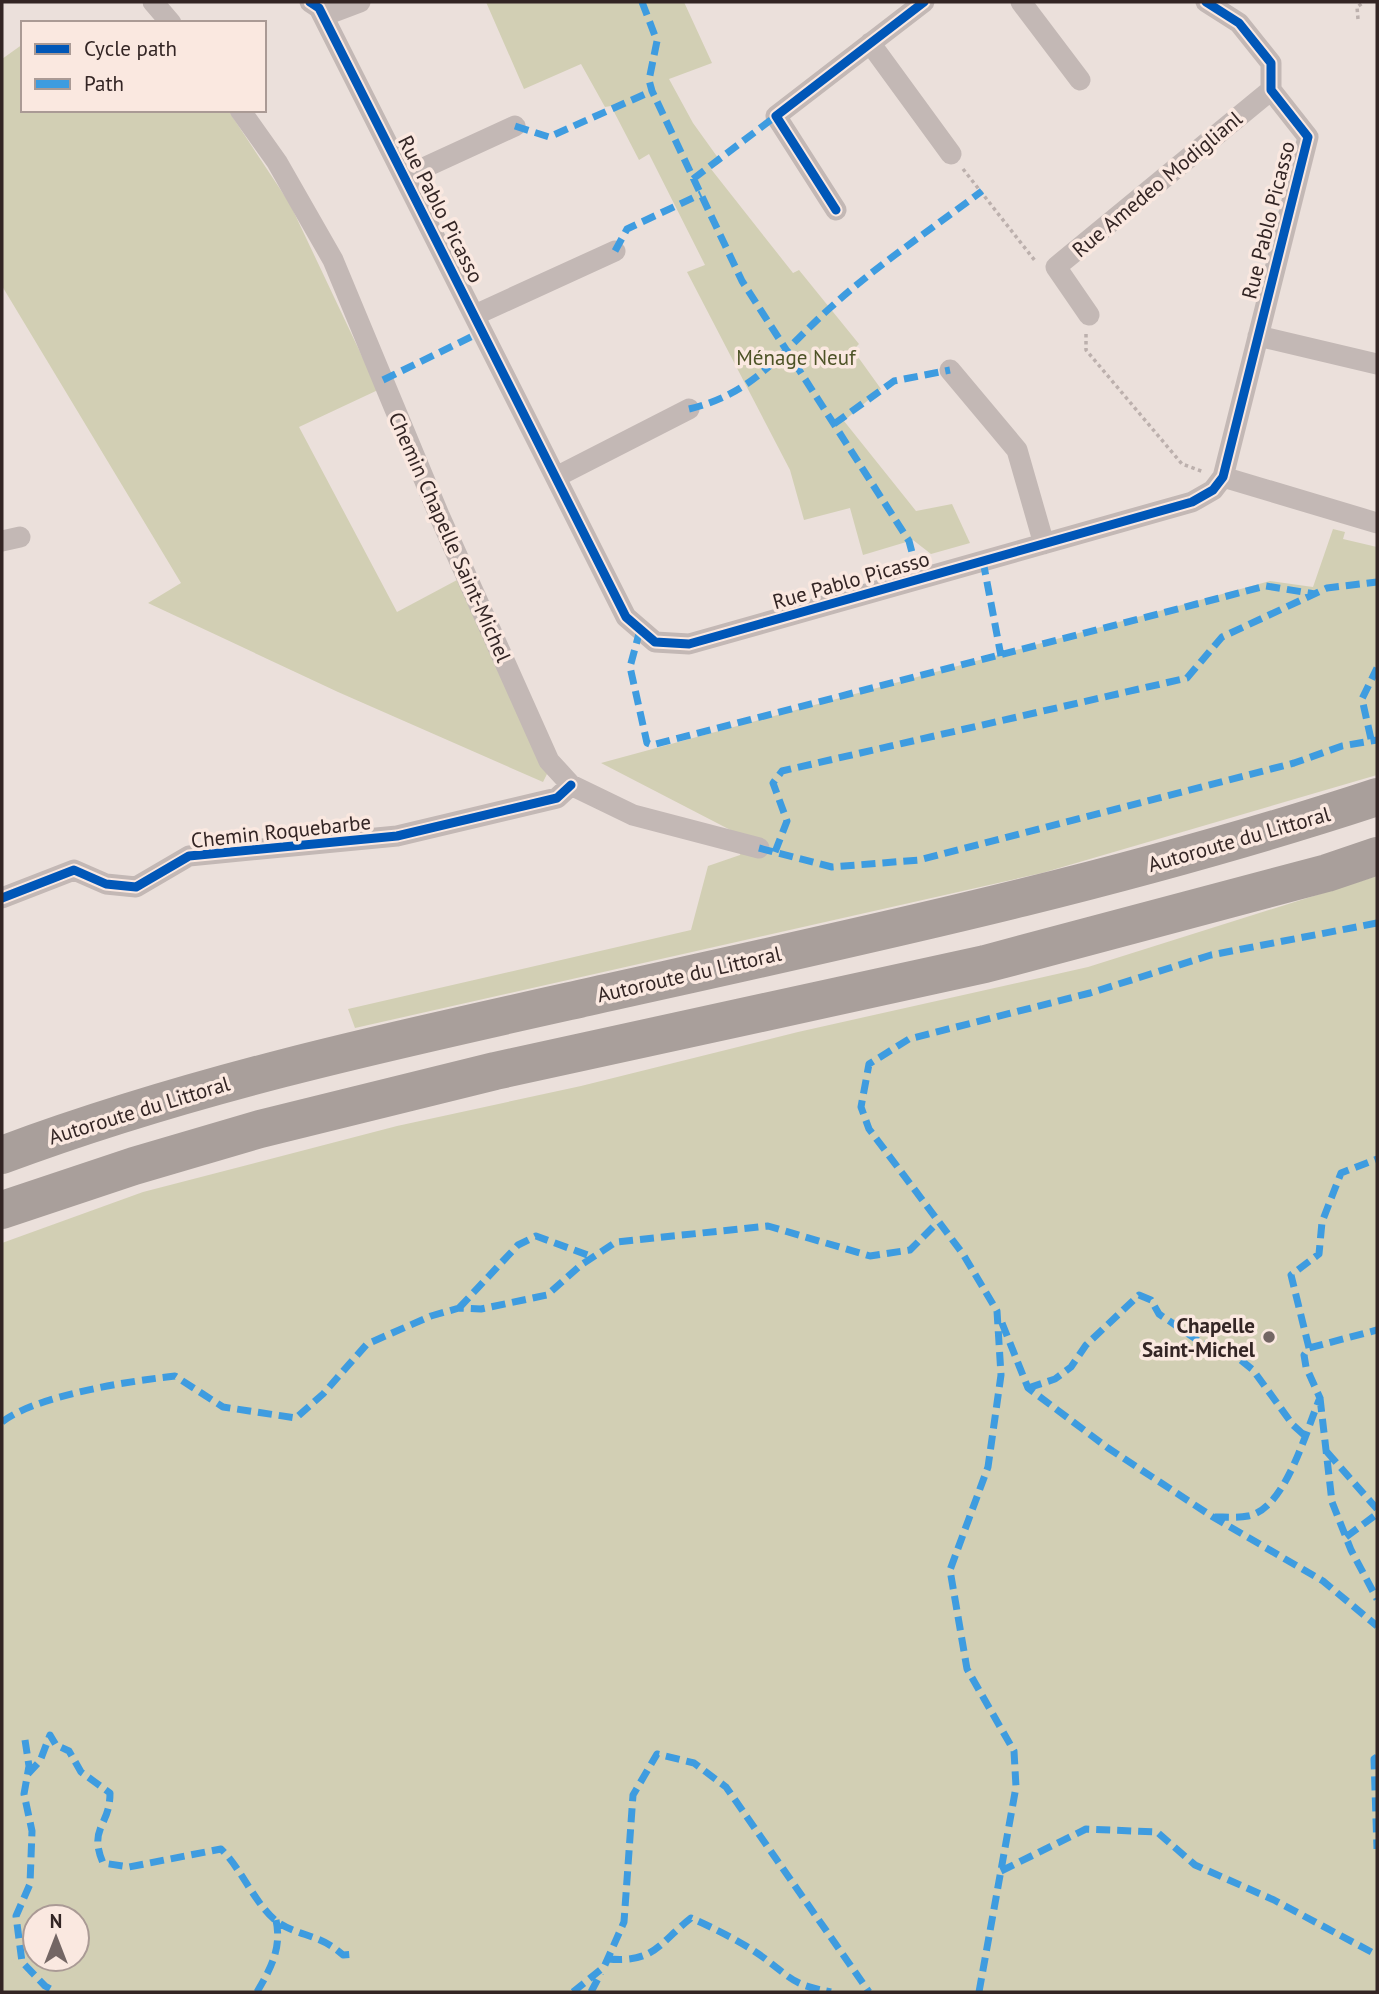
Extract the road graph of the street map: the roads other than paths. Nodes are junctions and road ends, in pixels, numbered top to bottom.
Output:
1 (153, 2) edge
2 (360, 2) edge
3 (924, 2) edge
4 (1021, 2) edge
5 (1206, 2) edge
6 (316, 9) edge
7 (169, 21) edge
8 (870, 43) junction
9 (1080, 80) dead end
10 (1271, 90) junction
11 (241, 112) edge
12 (515, 126) dead end
13 (951, 154) road end
14 (406, 176) junction
15 (836, 210) dead end
16 (615, 251) dead end
17 (475, 315) junction
18 (1089, 315) road end
19 (1258, 336) junction
20 (1377, 364) edge
21 (950, 370) dead end
22 (690, 409) dead end
23 (556, 477) junction
24 (1223, 477) junction
25 (1377, 523) edge
26 (1044, 544) junction
27 (571, 785) junction
28 (1377, 797) edge
29 (759, 848) dead end
30 (1377, 856) edge
31 (2, 898) edge
32 (2, 1155) edge
33 (2, 1210) edge

1 - 7 street
2 - 6 street
3 - 8 street
4 - 9 street
5 - 10 street, Rue Pablo Picasso
6 - 14 street, Rue Pablo Picasso
8 - 13 street
8 - 15 street
10 - 18 street, Rue Amedeo Modiglianl
10 - 19 street, Rue Pablo Picasso
11 - 27 street, Chemin Chapelle Saint-Michel
12 - 14 street
14 - 17 street, Rue Pablo Picasso
16 - 17 street
17 - 23 street, Rue Pablo Picasso
19 - 20 street
19 - 24 street, Rue Pablo Picasso
21 - 26 street
22 - 23 street
23 - 26 street, Rue Pablo Picasso
24 - 25 street
24 - 26 street, Rue Pablo Picasso
27 - 29 street, Chemin Chapelle Saint-Michel
27 - 31 street, Chemin Roquebarbe
28 - 32 highway, Autoroute du Littoral
30 - 33 highway

